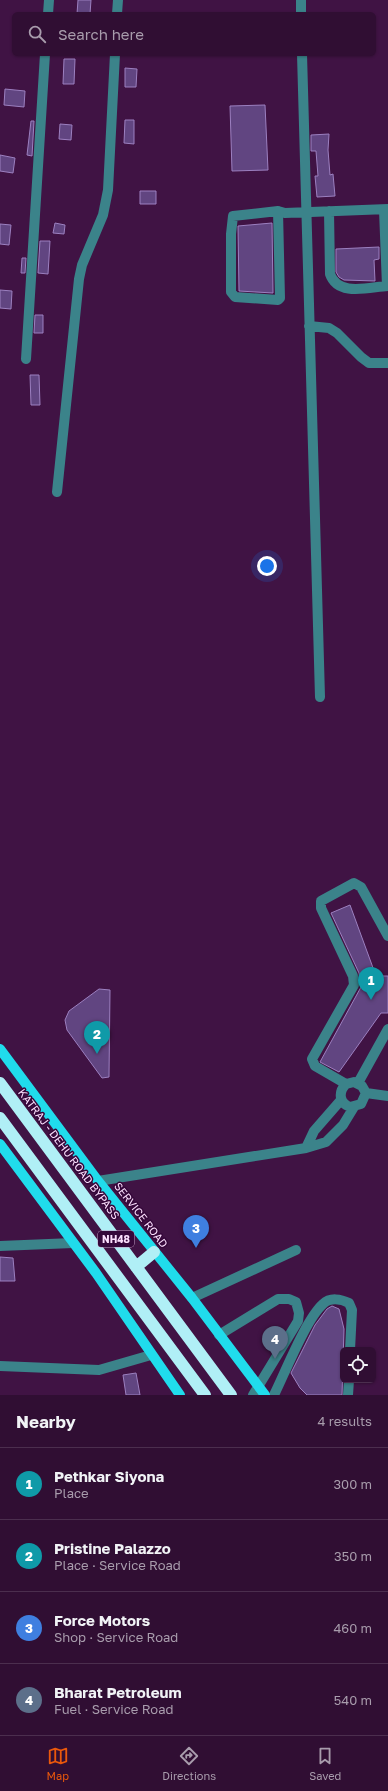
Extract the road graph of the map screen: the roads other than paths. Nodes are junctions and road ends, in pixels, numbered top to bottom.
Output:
1 (49, 0) edge
2 (118, 0) edge
3 (301, 0) edge
4 (48, 12) edge
5 (117, 12) edge
6 (301, 12) edge
7 (45, 56) edge
8 (115, 56) edge
9 (302, 56) edge
10 (386, 209) edge
11 (278, 211) junction
12 (329, 211) junction
13 (305, 212) junction
14 (388, 286) edge
15 (309, 326) junction
16 (26, 360) dead end
17 (388, 363) edge
18 (57, 492) dead end
19 (320, 697) dead end
20 (388, 936) edge
21 (388, 1029) edge
22 (0, 1049) edge
23 (0, 1083) edge
24 (358, 1083) junction
25 (346, 1084) junction
26 (366, 1093) junction
27 (388, 1096) edge
28 (341, 1100) junction
29 (354, 1107) junction
30 (0, 1118) edge
31 (0, 1144) edge
32 (306, 1148) junction
33 (98, 1181) junction
34 (72, 1243) junction
35 (0, 1246) edge
36 (296, 1250) dead end
37 (154, 1252) junction
38 (136, 1267) junction
39 (192, 1298) junction
40 (219, 1335) junction
41 (350, 1347) edge
42 (151, 1355) junction
43 (0, 1366) edge
44 (349, 1383) edge
45 (259, 1385) junction
46 (180, 1395) edge
47 (206, 1395) edge
48 (231, 1395) edge
49 (253, 1395) edge
50 (265, 1395) edge
51 (274, 1395) edge
52 (348, 1395) edge

1 - 4 street
2 - 5 street
3 - 6 street
7 - 16 street
8 - 18 street
9 - 13 street
10 - 12 street
10 - 14 street
11 - 11 street
11 - 13 street
12 - 13 street
12 - 14 street
13 - 15 street
15 - 17 street
15 - 19 street
20 - 25 street
21 - 24 street
22 - 33 main road, SERVICE ROAD
23 - 38 highway, KATRAJ - DEHU ROAD BYPASS / NH48
24 - 25 street
24 - 26 street
25 - 28 street
26 - 27 street
26 - 29 street
28 - 29 street
28 - 32 street
29 - 32 street
30 - 47 highway, NH48
31 - 34 main road
32 - 33 street
33 - 37 main road, SERVICE ROAD
34 - 35 street
34 - 42 main road
36 - 39 street
37 - 38 highway
37 - 39 main road, SERVICE ROAD
38 - 48 highway, KATRAJ - DEHU ROAD BYPASS / NH48
39 - 40 main road, SERVICE ROAD
40 - 45 main road, SERVICE ROAD
40 - 45 street
41 - 51 street
42 - 43 street
42 - 46 main road
44 - 52 street
45 - 49 street
45 - 50 main road, SERVICE ROAD

